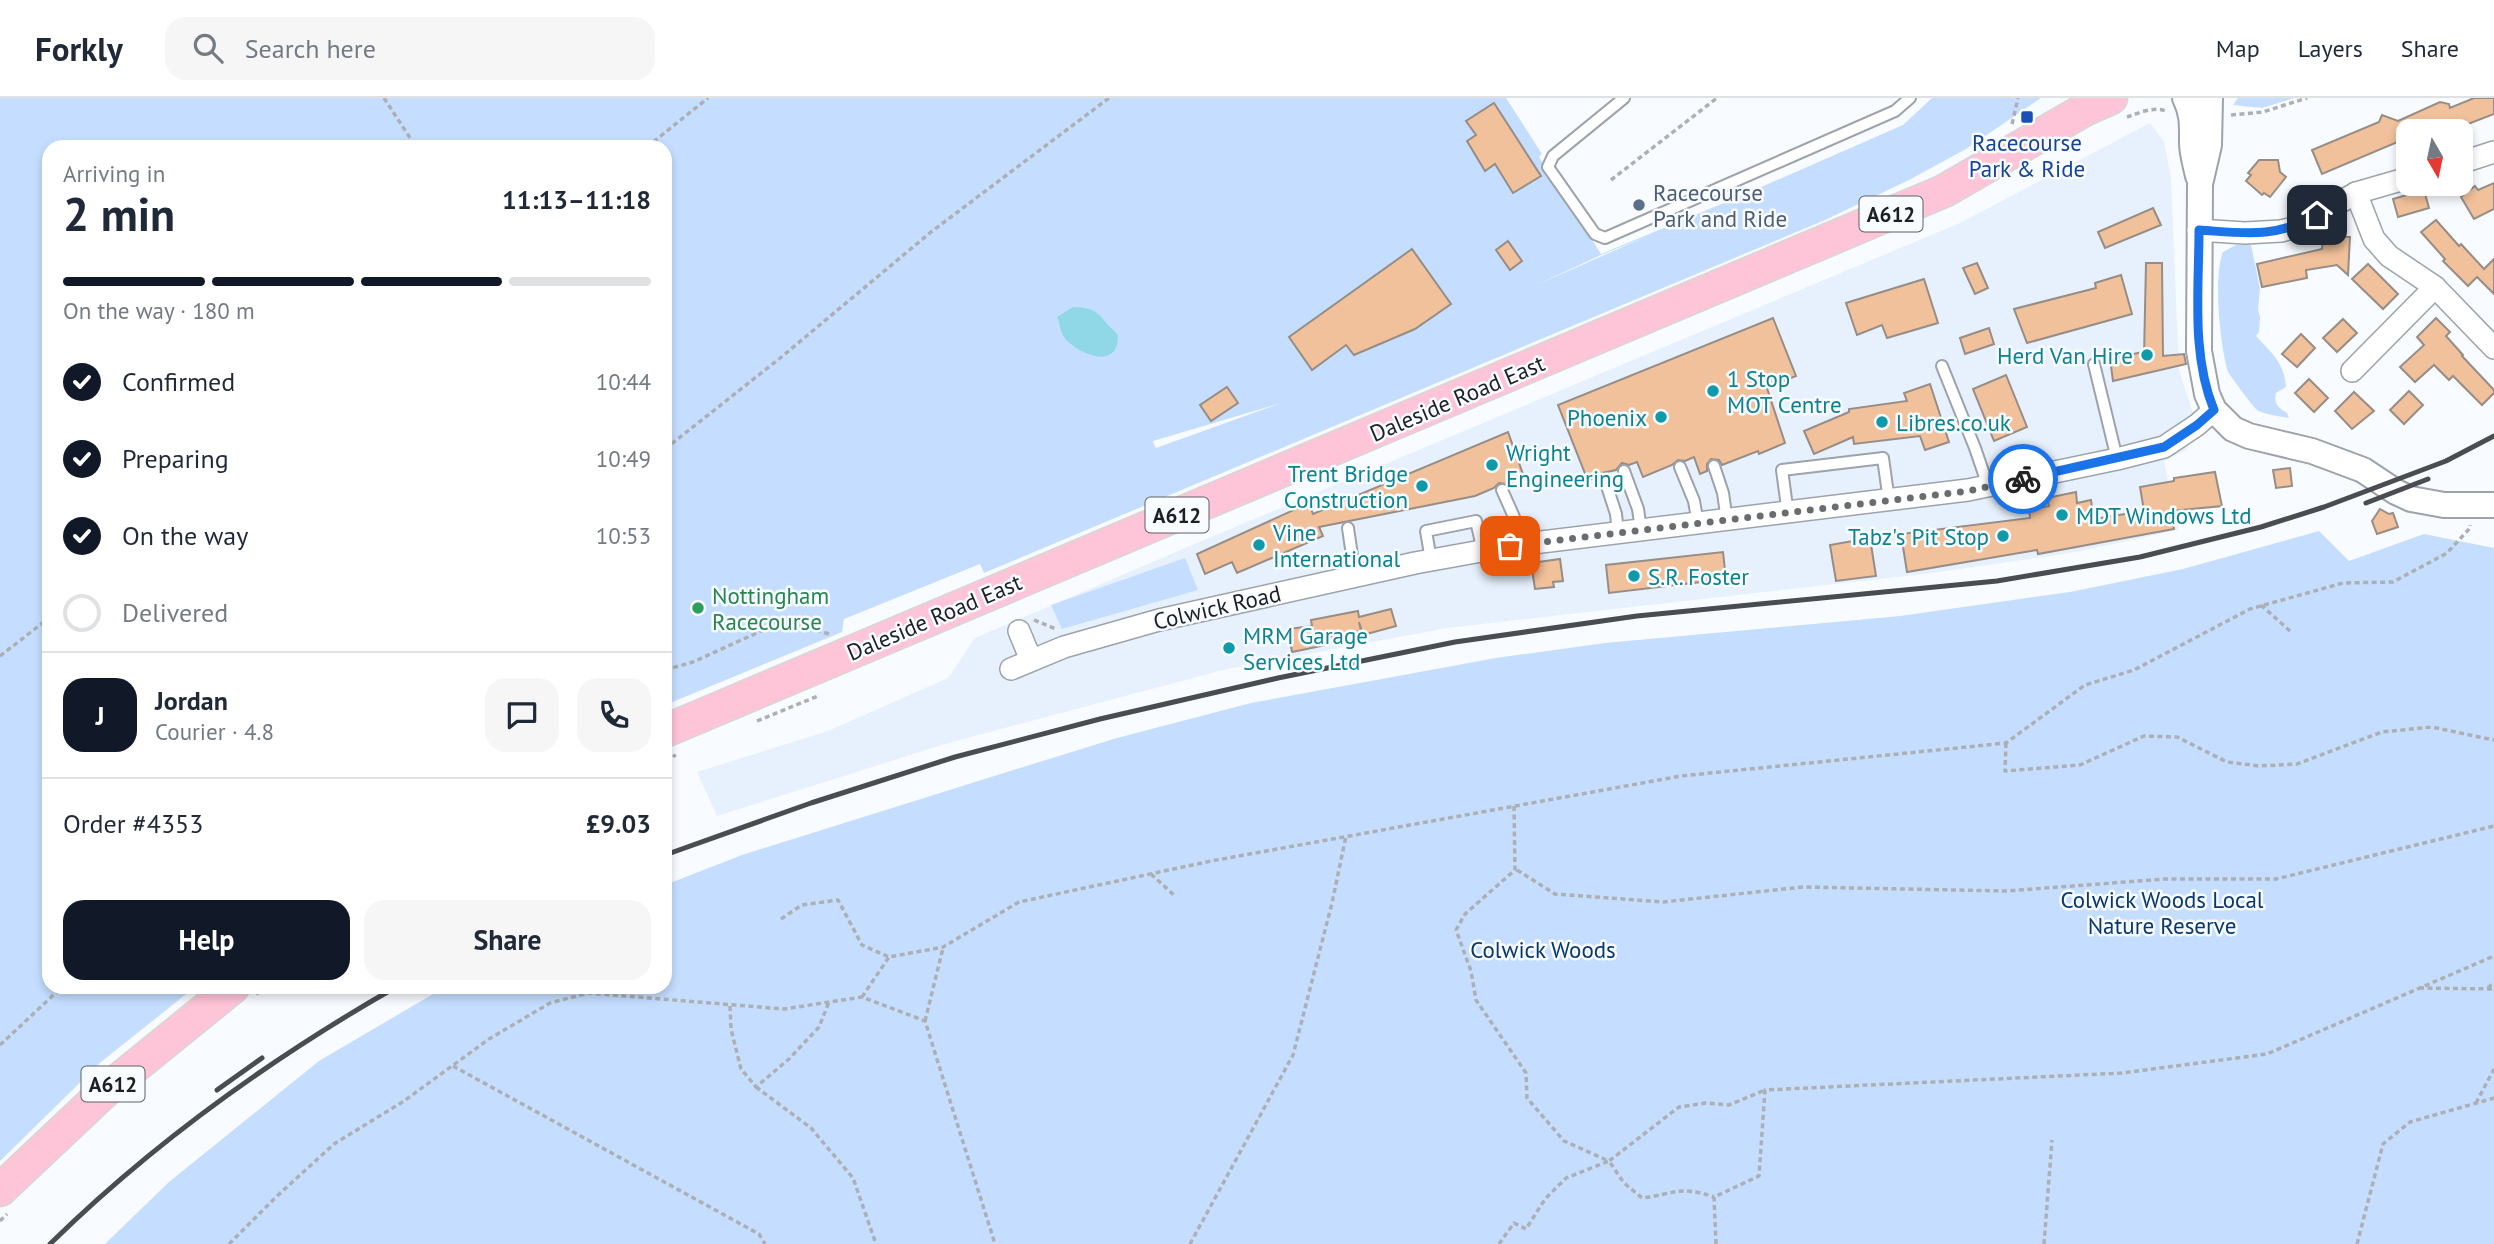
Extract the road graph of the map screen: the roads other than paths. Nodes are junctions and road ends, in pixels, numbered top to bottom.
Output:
1 (1623, 98) edge
2 (1910, 98) edge
3 (2185, 98) edge
4 (2096, 102) edge
5 (2216, 107) edge
6 (2494, 152) edge
7 (2473, 159) edge
8 (2396, 181) edge
9 (2200, 184) junction
10 (2356, 193) junction
11 (2199, 230) junction
12 (2435, 286) junction
13 (2490, 336) edge
14 (2094, 364) dead end
15 (1942, 366) dead end
16 (2352, 371) dead end
17 (2214, 410) junction
18 (2117, 459) junction
19 (1713, 466) dead end
20 (1680, 467) dead end
21 (1623, 471) dead end
22 (1605, 480) dead end
23 (1987, 486) junction
24 (1502, 491) dead end
25 (1889, 501) junction
26 (2482, 505) edge
27 (1788, 514) junction
28 (1727, 521) junction
29 (1698, 524) junction
30 (1348, 528) dead end
31 (1641, 530) junction
32 (1618, 533) junction
33 (1517, 545) junction
34 (1483, 551) junction
35 (1431, 560) junction
36 (1355, 576) junction
37 (1018, 631) dead end
38 (672, 728) edge
39 (224, 994) edge
40 (0, 1190) edge

1 - 2 lane
3 - 9 street
4 - 38 main road, Daleside Road East / A612
5 - 9 street
6 - 7 street
8 - 10 street
9 - 11 street
10 - 11 street
10 - 12 street
11 - 17 street
12 - 13 street
12 - 16 street
14 - 18 lane
15 - 23 lane
17 - 18 street, Colwick Road
17 - 26 street
18 - 23 street, Colwick Road
19 - 28 lane
20 - 29 lane
21 - 31 lane
22 - 32 lane
23 - 25 street, Colwick Road
24 - 33 lane
25 - 27 street, Colwick Road
25 - 27 lane
27 - 28 street, Colwick Road
28 - 29 street, Colwick Road
29 - 31 street, Colwick Road
30 - 36 lane
31 - 32 street, Colwick Road
32 - 33 street, Colwick Road
33 - 34 street, Colwick Road
34 - 35 street, Colwick Road
34 - 35 lane
35 - 36 street, Colwick Road
36 - 37 street, Colwick Road
39 - 40 main road, A612

